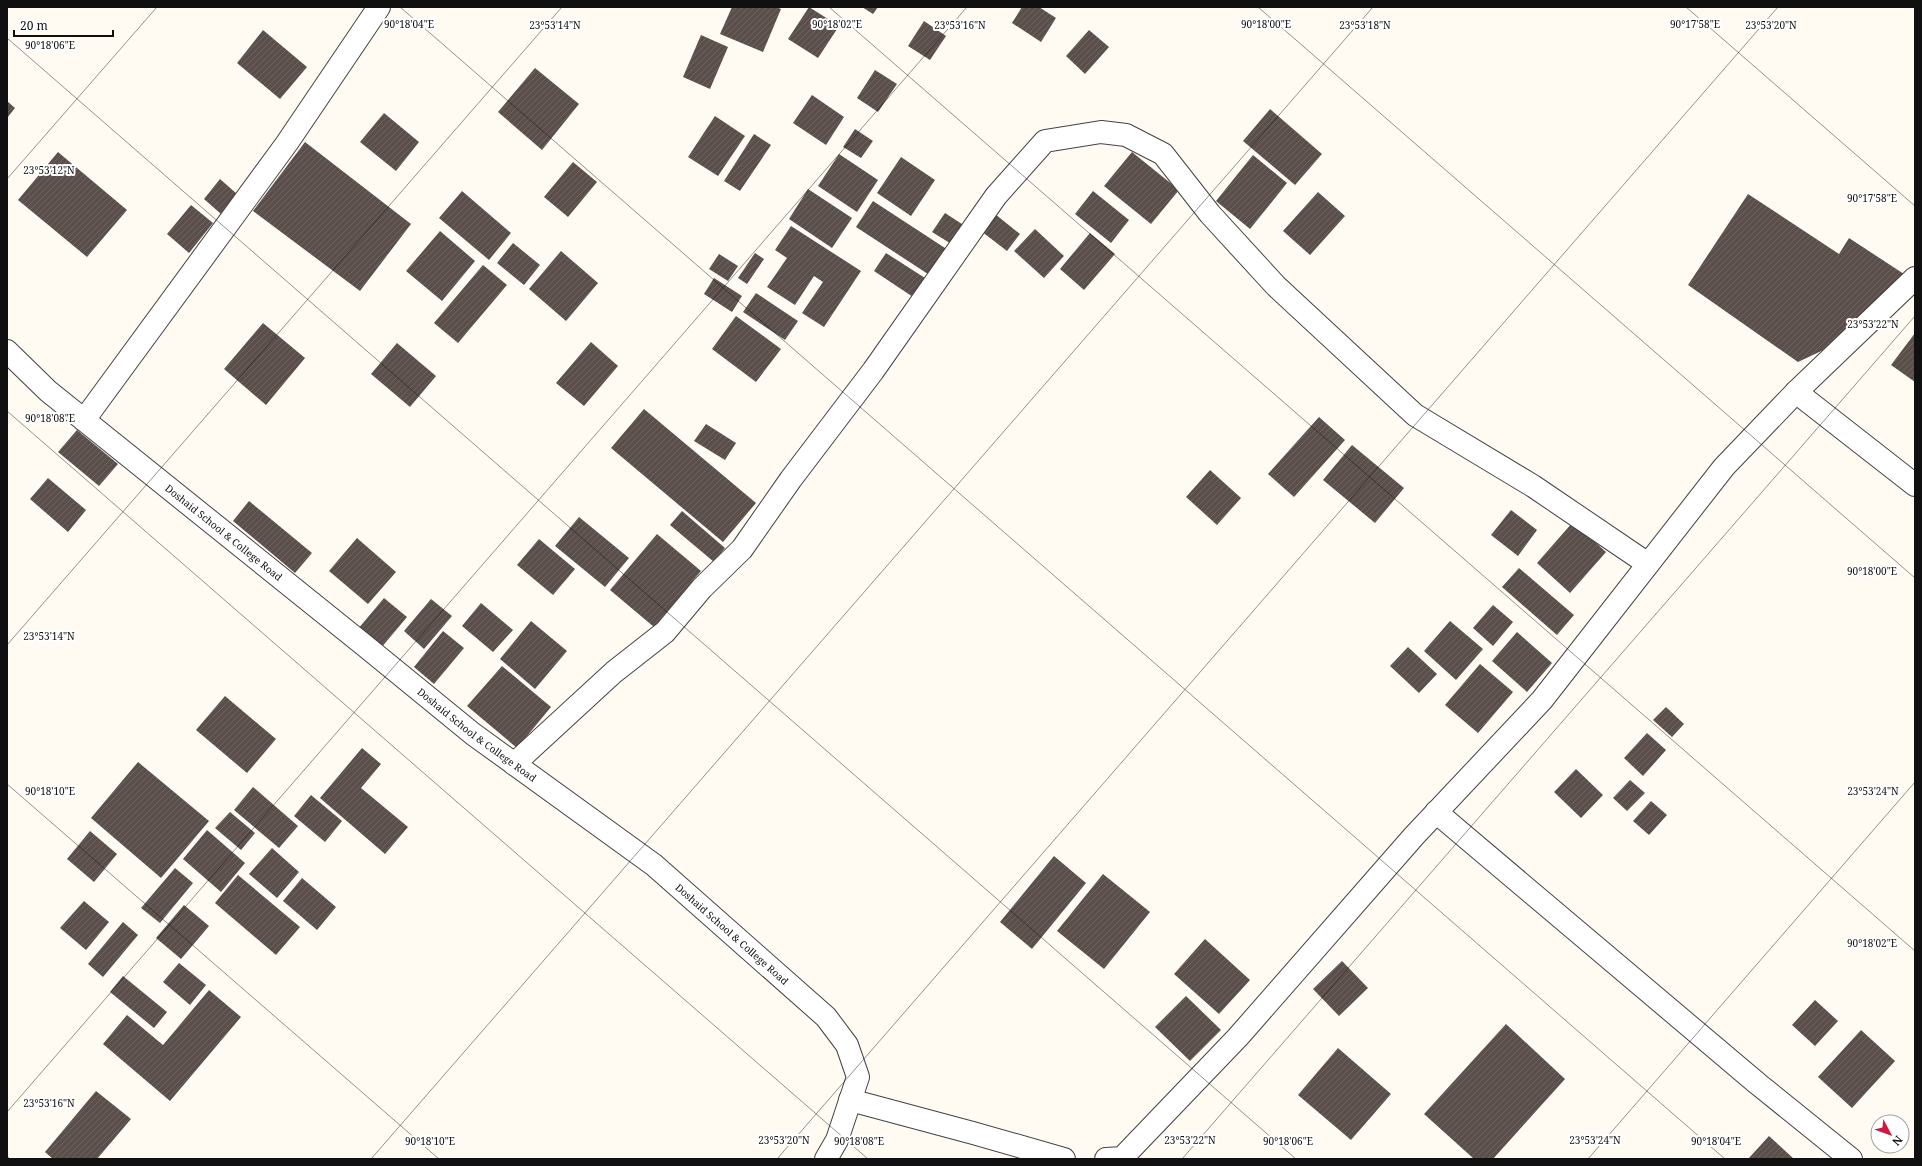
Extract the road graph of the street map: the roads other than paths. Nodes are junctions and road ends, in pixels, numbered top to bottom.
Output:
1 (379, 7) edge
2 (1915, 278) edge
3 (7, 351) edge
4 (1796, 392) junction
5 (84, 420) junction
6 (1915, 485) edge
7 (1648, 564) junction
8 (514, 764) junction
9 (1436, 812) junction
10 (850, 1100) junction
11 (826, 1159) edge
12 (1064, 1159) edge
13 (1117, 1159) edge
14 (1851, 1159) edge

1 - 5 street
2 - 4 street
3 - 5 street, Doshaid School & College Road
4 - 6 street
4 - 7 street
5 - 8 street, Doshaid School & College Road
7 - 8 street
7 - 9 street
8 - 10 street, Doshaid School & College Road
9 - 13 street
9 - 14 street
10 - 11 street, Doshaid School & College Road
10 - 12 street

